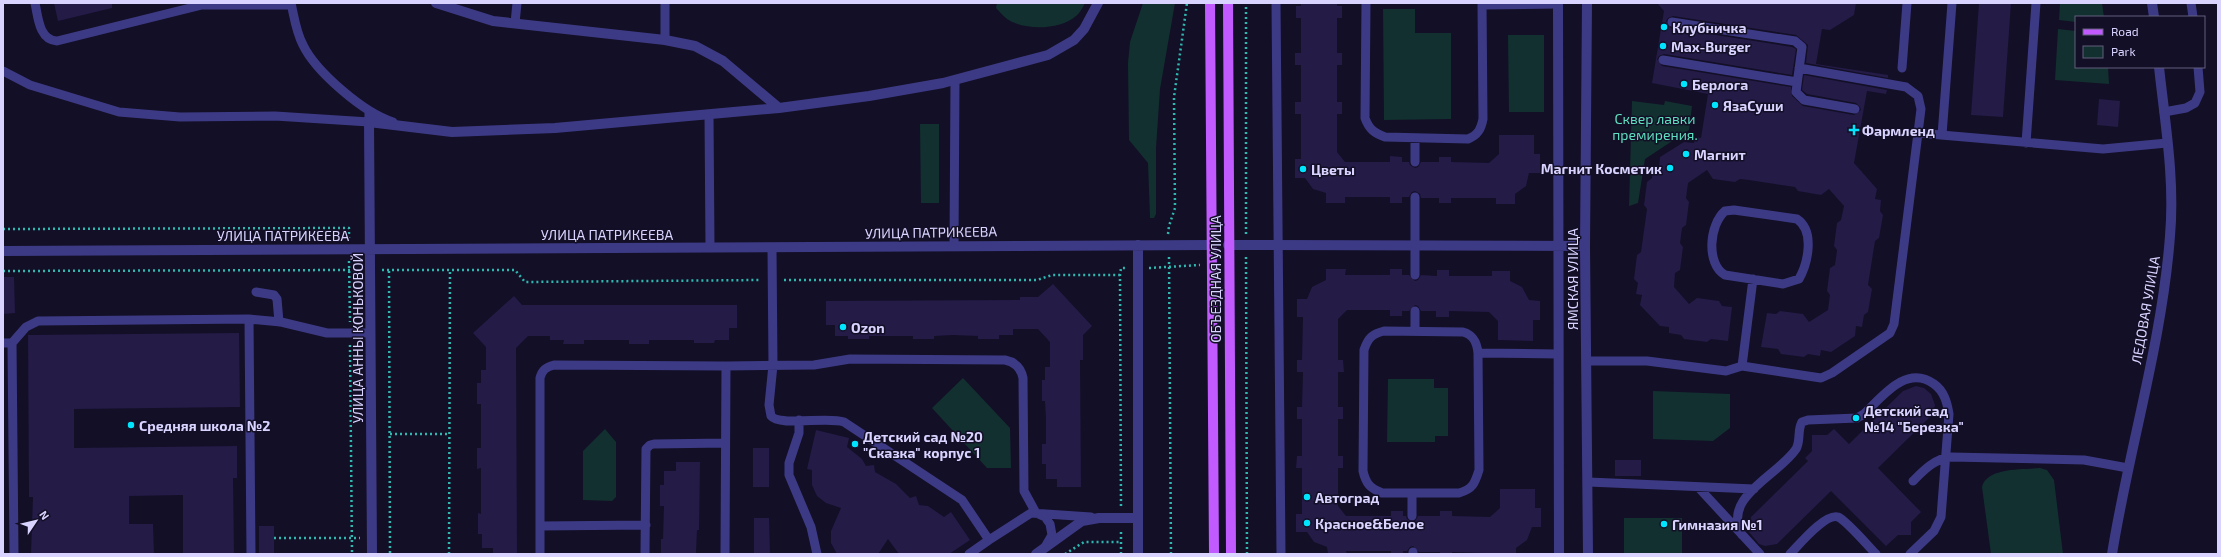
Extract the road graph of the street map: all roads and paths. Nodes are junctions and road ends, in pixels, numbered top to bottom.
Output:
1 (35, 3) edge
2 (210, 3) edge
3 (436, 3) edge
4 (517, 3) edge
5 (665, 3) edge
6 (1098, 3) edge
7 (1187, 3) edge
8 (1210, 3) edge
9 (1228, 3) edge
10 (1246, 3) edge
11 (1276, 3) edge
12 (1366, 3) edge
13 (1558, 3) edge
14 (1587, 3) edge
15 (1907, 3) edge
16 (1952, 3) edge
17 (2036, 3) edge
18 (2152, 3) edge
19 (2191, 3) edge
20 (291, 4) edge
21 (1482, 4) edge
22 (177, 7) edge
23 (2154, 16) edge
24 (2193, 16) edge
25 (1672, 22) dead end
26 (515, 23) junction
27 (665, 40) junction
28 (1663, 60) dead end
29 (1799, 68) junction
30 (1902, 68) dead end
31 (2159, 68) edge
32 (2198, 68) edge
33 (3, 70) edge
34 (954, 80) junction
35 (1797, 82) junction
36 (779, 108) junction
37 (1856, 109) dead end
38 (2164, 112) junction
39 (709, 115) junction
40 (369, 117) junction
41 (1918, 133) junction
42 (1942, 135) junction
43 (1415, 138) junction
44 (2026, 143) junction
45 (2167, 143) junction
46 (1415, 162) dead end
47 (1415, 198) dead end
48 (349, 228) dead end
49 (3, 229) edge
50 (1138, 245) junction
51 (1169, 245) junction
52 (1211, 245) junction
53 (1228, 245) junction
54 (1246, 245) junction
55 (1279, 245) junction
56 (1415, 245) junction
57 (954, 246) junction
58 (1558, 246) junction
59 (1585, 246) junction
60 (710, 248) junction
61 (772, 248) junction
62 (370, 249) junction
63 (3, 250) edge
64 (450, 270) junction
65 (3, 271) edge
66 (1120, 274) dead end
67 (1415, 275) dead end
68 (1753, 279) junction
69 (773, 280) junction
70 (256, 292) dead end
71 (1415, 311) dead end
72 (249, 319) junction
73 (279, 322) junction
74 (1415, 332) junction
75 (350, 333) junction
76 (370, 333) junction
77 (7, 343) edge
78 (1478, 353) junction
79 (1558, 354) junction
80 (1587, 361) junction
81 (773, 365) junction
82 (726, 366) junction
83 (1742, 366) junction
84 (799, 420) junction
85 (390, 434) junction
86 (449, 434) junction
87 (725, 443) junction
88 (1946, 458) junction
89 (2128, 468) junction
90 (1913, 481) dead end
91 (1588, 482) junction
92 (1698, 487) junction
93 (1754, 489) junction
94 (1412, 494) junction
95 (1036, 513) junction
96 (1412, 516) dead end
97 (1099, 518) junction
98 (1138, 518) junction
99 (540, 526) junction
100 (646, 526) junction
101 (1742, 535) junction
102 (372, 537) junction
103 (390, 537) junction
104 (274, 538) dead end
105 (351, 538) junction
106 (989, 540) junction
107 (1120, 542) dead end
108 (1044, 548) junction
109 (14, 554) edge
110 (251, 554) edge
111 (352, 554) edge
112 (372, 554) edge
113 (390, 554) edge
114 (449, 554) edge
115 (540, 554) edge
116 (645, 554) edge
117 (725, 554) edge
118 (817, 554) edge
119 (969, 554) edge
120 (1036, 554) edge
121 (1065, 554) edge
122 (1138, 554) edge
123 (1171, 554) edge
124 (1214, 554) edge
125 (1231, 554) edge
126 (1247, 554) edge
127 (1281, 554) edge
128 (1559, 554) edge
129 (1588, 554) edge
130 (1760, 554) edge
131 (1790, 554) edge
132 (1876, 554) edge
133 (1910, 554) edge
134 (2112, 554) edge

1 - 22 lane
2 - 20 lane
2 - 22 lane
3 - 26 street
4 - 26 lane
5 - 27 lane
6 - 34 street
7 - 51 path
8 - 52 main road, ОБЪЕЗДНАЯ УЛИЦА
9 - 53 main road, ОБЪЕЗДНАЯ УЛИЦА
10 - 54 path
11 - 55 lane
12 - 43 lane
13 - 21 lane
13 - 58 street, ЯМСКАЯ УЛИЦА
14 - 59 street, ЯМСКАЯ УЛИЦА
15 - 30 lane
16 - 42 lane
17 - 44 lane
18 - 23 street
19 - 24 lane
20 - 40 lane
21 - 43 lane
25 - 29 lane
26 - 27 street
27 - 36 street
28 - 35 lane
29 - 35 lane
29 - 41 lane
31 - 38 street, ЛЕДОВАЯ УЛИЦА
32 - 38 lane
33 - 40 lane
34 - 36 street
34 - 57 lane
35 - 37 lane
36 - 39 street
38 - 45 street, ЛЕДОВАЯ УЛИЦА
39 - 40 street
39 - 60 lane
40 - 62 street, УЛИЦА АННЫ КОНЬКОВОЙ
41 - 42 lane
41 - 83 lane
42 - 44 lane
43 - 46 lane
44 - 45 lane
45 - 89 street, ЛЕДОВАЯ УЛИЦА
47 - 56 lane
48 - 49 path
50 - 51 street, УЛИЦА ПАТРИКЕЕВА
50 - 57 street, УЛИЦА ПАТРИКЕЕВА
50 - 98 street
51 - 52 street, УЛИЦА ПАТРИКЕЕВА
51 - 123 path
52 - 53 main road
52 - 124 main road, ОБЪЕЗДНАЯ УЛИЦА
53 - 54 street
53 - 125 main road, ОБЪЕЗДНАЯ УЛИЦА
54 - 55 street
54 - 126 path
55 - 56 street
55 - 127 lane
56 - 58 street
56 - 67 lane
57 - 61 street, УЛИЦА ПАТРИКЕЕВА
58 - 59 street
58 - 79 street, ЯМСКАЯ УЛИЦА
59 - 80 street, ЯМСКАЯ УЛИЦА
60 - 61 street, УЛИЦА ПАТРИКЕЕВА
60 - 62 street, УЛИЦА ПАТРИКЕЕВА
61 - 69 lane
62 - 63 street, УЛИЦА ПАТРИКЕЕВА
62 - 76 street, УЛИЦА АННЫ КОНЬКОВОЙ
64 - 69 path
64 - 85 path
64 - 86 path
65 - 75 path
66 - 69 path
68 - 68 lane
68 - 83 lane
69 - 81 lane
70 - 73 lane
71 - 74 lane
72 - 73 lane
72 - 77 lane
72 - 110 lane
73 - 75 lane
74 - 78 lane
74 - 94 lane
75 - 76 lane
75 - 105 path
76 - 102 street, УЛИЦА АННЫ КОНЬКОВОЙ
77 - 109 lane
78 - 79 lane
78 - 94 lane
79 - 128 street, ЯМСКАЯ УЛИЦА
80 - 83 lane
80 - 91 street, ЯМСКАЯ УЛИЦА
81 - 82 lane
81 - 84 lane
81 - 95 lane
82 - 87 lane
82 - 99 lane
84 - 106 lane
84 - 118 lane
85 - 86 path
85 - 103 path
86 - 114 path
87 - 100 lane
87 - 117 lane
88 - 89 lane
88 - 90 lane
88 - 93 lane
88 - 133 lane
89 - 134 street, ЛЕДОВАЯ УЛИЦА
91 - 92 lane
91 - 129 street, ЯМСКАЯ УЛИЦА
92 - 93 lane
92 - 101 lane
93 - 101 lane
94 - 96 lane
95 - 97 lane
95 - 106 lane
95 - 108 lane
97 - 98 street
97 - 108 street
98 - 122 street
99 - 100 lane
99 - 115 lane
100 - 116 lane
101 - 130 lane
102 - 103 path
102 - 105 path
102 - 112 street, УЛИЦА АННЫ КОНЬКОВОЙ
103 - 113 path
104 - 105 path
105 - 111 path
106 - 119 lane
107 - 121 path
108 - 120 street
131 - 132 lane

